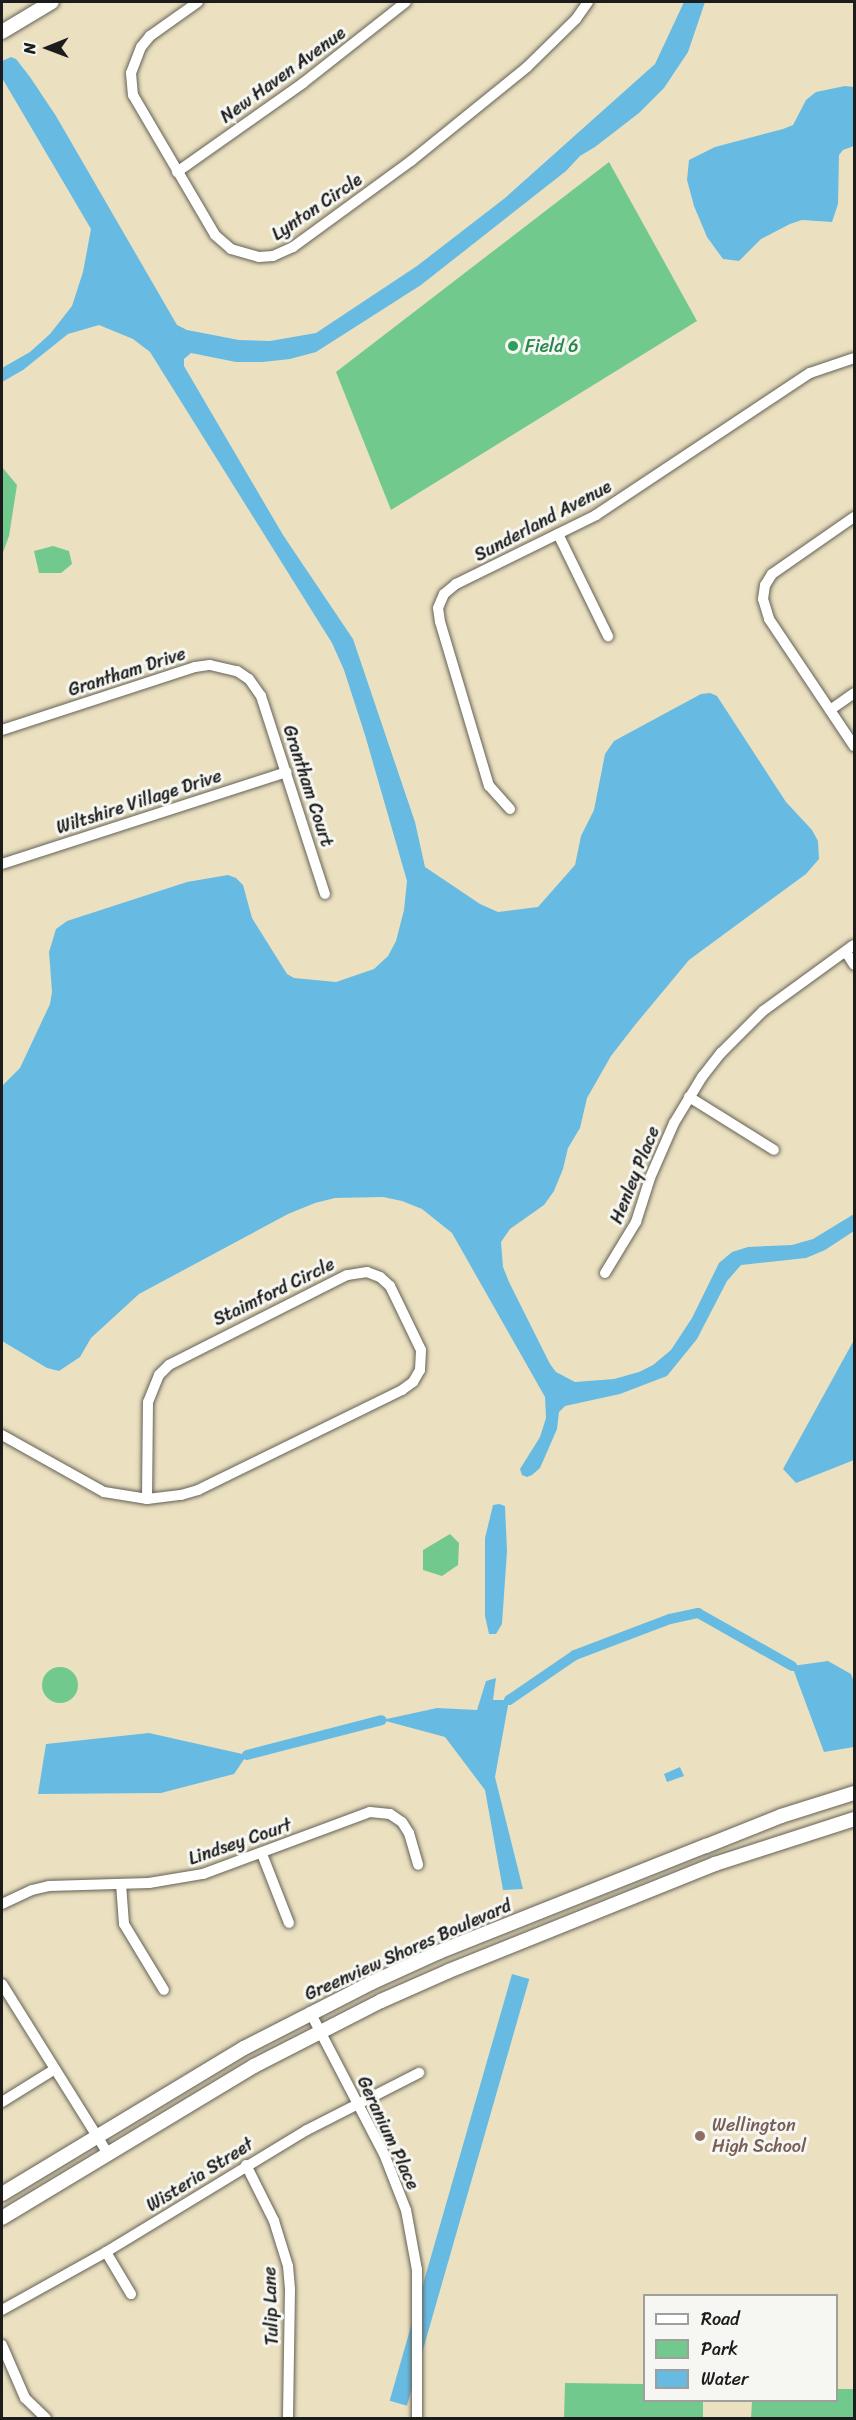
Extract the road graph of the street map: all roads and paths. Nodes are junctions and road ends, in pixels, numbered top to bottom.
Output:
1 (52, 2) edge
2 (198, 2) edge
3 (406, 2) edge
4 (588, 2) edge
5 (2, 32) edge
6 (177, 172) junction
7 (855, 358) edge
8 (855, 517) edge
9 (558, 534) junction
10 (608, 636) dead end
11 (258, 690) joint
12 (855, 693) edge
13 (830, 710) junction
14 (2, 730) edge
15 (855, 746) edge
16 (286, 772) junction
17 (510, 809) dead end
18 (2, 864) edge
19 (325, 894) dead end
20 (850, 949) edge
21 (855, 965) edge
22 (689, 1097) junction
23 (774, 1150) dead end
24 (605, 1273) dead end
25 (2, 1435) edge
26 (147, 1499) junction
27 (855, 1793) edge
28 (855, 1819) edge
29 (262, 1854) junction
30 (418, 1865) dead end
31 (653, 1867) junction
32 (121, 1884) junction
33 (660, 1887) junction
34 (2, 1904) edge
35 (289, 1923) dead end
36 (2, 1984) edge
37 (164, 1990) dead end
38 (310, 2012) junction
39 (320, 2031) junction
40 (55, 2069) junction
41 (419, 2073) dead end
42 (2, 2102) edge
43 (357, 2103) junction
44 (98, 2137) junction
45 (109, 2155) junction
46 (246, 2165) junction
47 (2, 2194) edge
48 (2, 2218) edge
49 (106, 2252) junction
50 (130, 2294) dead end
51 (2, 2310) edge
52 (2, 2344) edge
53 (46, 2418) edge
54 (288, 2418) edge
55 (417, 2418) edge

1 - 5 street
2 - 6 street, Lynton Circle
3 - 6 street, New Haven Avenue
4 - 6 street, Lynton Circle
7 - 9 street, Sunderland Avenue
8 - 13 street
9 - 10 street
9 - 17 street, Sunderland Avenue
11 - 14 street, Grantham Drive
11 - 16 street, Grantham Court
12 - 13 street
13 - 15 street
16 - 18 street, Wiltshire Village Drive
16 - 19 street, Grantham Court
20 - 21 street
20 - 22 street, Henley Place
22 - 23 street
22 - 24 street, Henley Place
25 - 26 street, Staimford Circle
26 - 26 street, Staimford Circle
27 - 31 street, Greenview Shores Boulevard
28 - 33 street, Greenview Shores Boulevard
29 - 30 street, Lindsey Court
29 - 32 street, Lindsey Court
29 - 35 street
31 - 33 street
31 - 38 street, Greenview Shores Boulevard
32 - 34 street, Lindsey Court
32 - 37 street
33 - 39 street, Greenview Shores Boulevard
36 - 40 street
38 - 39 street, Geranium Place
38 - 44 street, Greenview Shores Boulevard
39 - 43 street, Geranium Place
39 - 45 street, Greenview Shores Boulevard
40 - 42 street
40 - 44 street
41 - 43 street, Wisteria Street
43 - 46 street, Wisteria Street
43 - 55 street, Geranium Place
44 - 45 street
44 - 47 street, Greenview Shores Boulevard
45 - 48 street, Greenview Shores Boulevard
46 - 49 street, Wisteria Street
46 - 54 street, Tulip Lane
49 - 50 street
49 - 51 street, Wisteria Street
52 - 53 street

